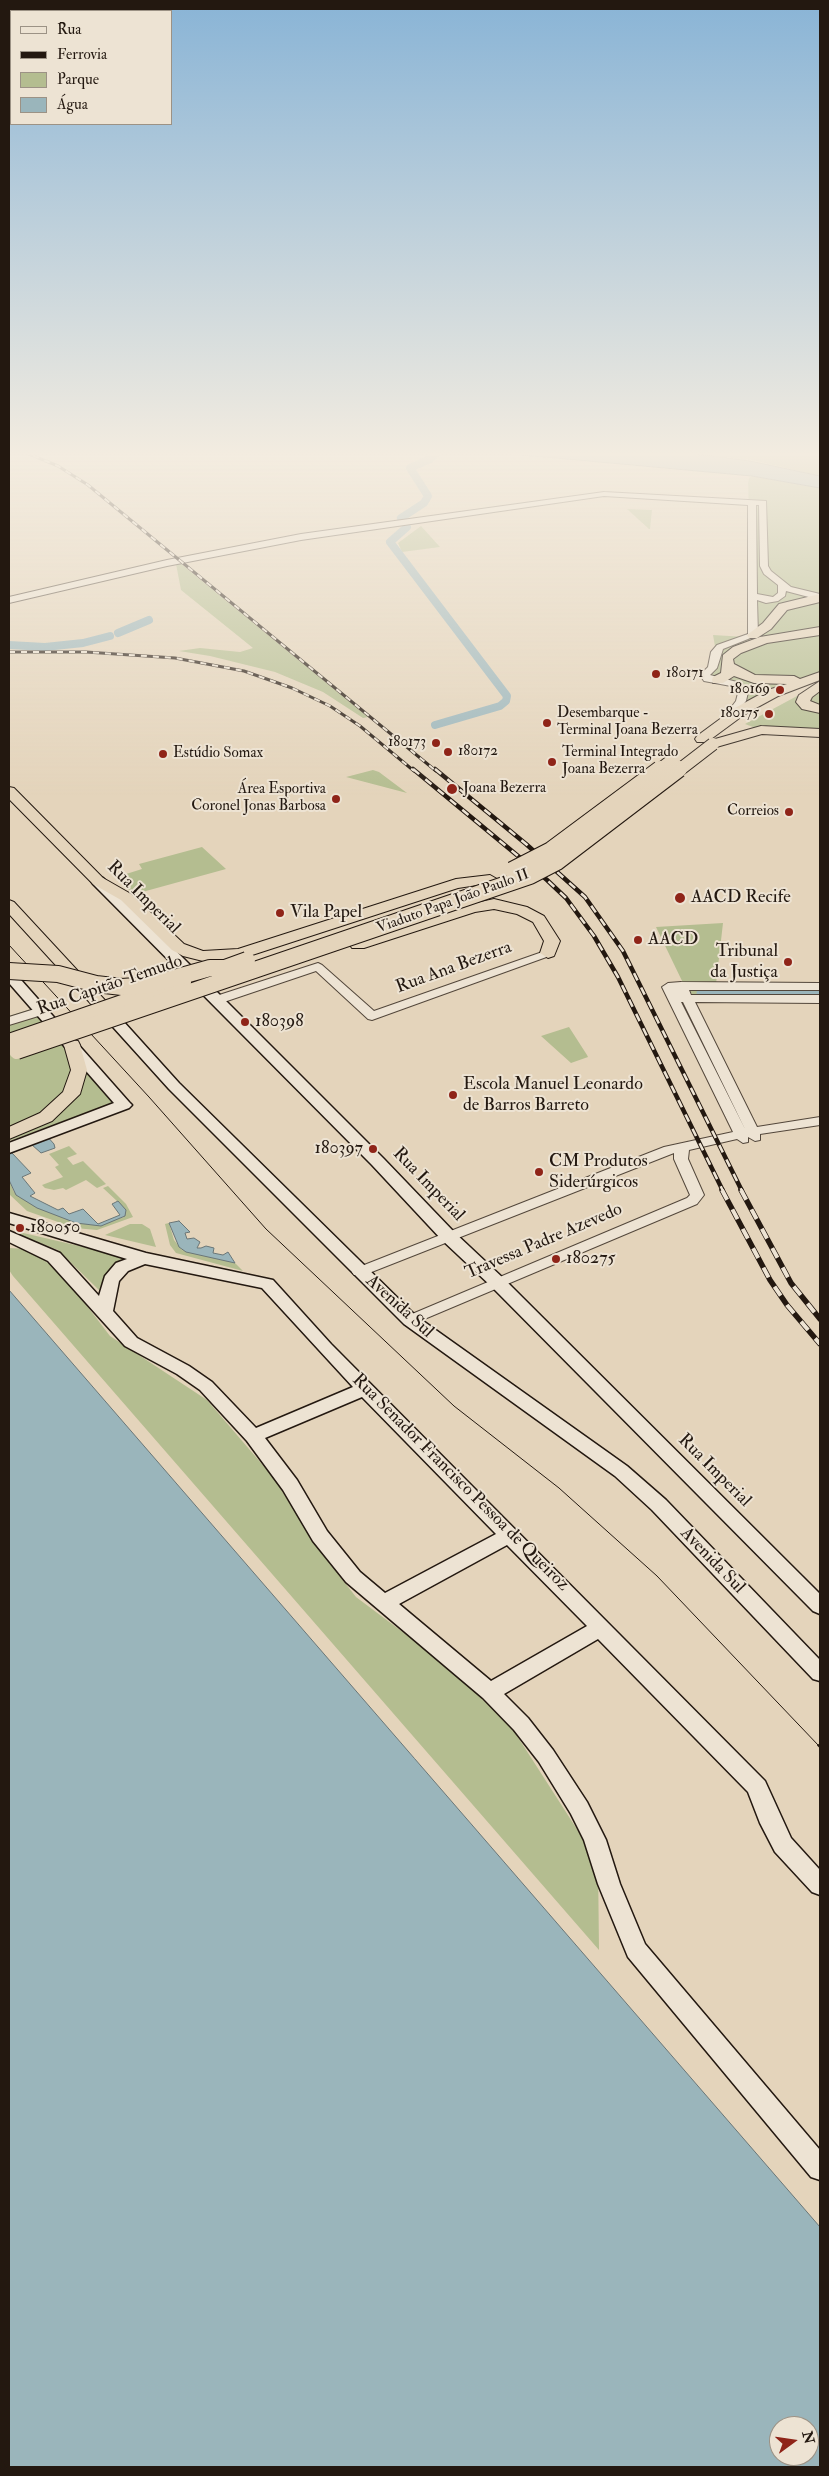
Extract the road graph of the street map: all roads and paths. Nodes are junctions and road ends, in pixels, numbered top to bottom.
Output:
1 (157, 567) edge
2 (751, 567) edge
3 (764, 567) edge
4 (751, 581) junction
5 (778, 583) junction
6 (752, 595) junction
7 (820, 598) edge
8 (9, 600) edge
9 (820, 631) edge
10 (753, 635) junction
11 (728, 666) junction
12 (713, 679) junction
13 (817, 681) edge
14 (820, 709) edge
15 (724, 722) junction
16 (817, 733) edge
17 (784, 737) dead end
18 (709, 742) junction
19 (9, 791) edge
20 (490, 879) junction
21 (98, 881) junction
22 (9, 905) edge
23 (164, 934) joint
24 (550, 947) joint
25 (225, 968) junction
26 (9, 975) edge
27 (681, 986) junction
28 (820, 986) edge
29 (671, 993) junction
30 (188, 994) junction
31 (687, 998) junction
32 (820, 999) edge
33 (217, 1000) junction
34 (41, 1011) junction
35 (109, 1014) joint
36 (9, 1021) edge
37 (72, 1046) junction
38 (11, 1049) edge
39 (740, 1108) junction
40 (816, 1124) edge
41 (9, 1134) edge
42 (744, 1136) junction
43 (684, 1146) junction
44 (9, 1148) edge
45 (9, 1218) edge
46 (9, 1236) edge
47 (448, 1236) junction
48 (144, 1258) junction
49 (359, 1272) junction
50 (497, 1282) junction
51 (104, 1313) junction
52 (410, 1320) junction
53 (366, 1388) junction
54 (253, 1436) junction
55 (510, 1534) junction
56 (384, 1603) junction
57 (820, 1606) edge
58 (602, 1627) junction
59 (820, 1673) edge
60 (490, 1692) junction
61 (820, 1884) edge
62 (820, 2168) edge

1 - 8 street
2 - 4 street
3 - 5 street
4 - 5 street
4 - 6 street
5 - 6 street
5 - 7 street
6 - 10 street
7 - 10 main road
9 - 11 main road
10 - 12 street
11 - 12 main road
11 - 13 main road
12 - 15 street
13 - 14 main road
13 - 15 main road, Viaduto Papa João Paulo II
13 - 18 highway, Viaduto Papa João Paulo II
15 - 18 main road, Viaduto Papa João Paulo II
16 - 17 main road
16 - 18 main road
18 - 20 highway, Viaduto Papa João Paulo II, bridge
18 - 30 highway, Viaduto Papa João Paulo II, bridge
19 - 21 main road, Rua Imperial
20 - 23 highway
20 - 25 highway, Viaduto Papa João Paulo II, bridge
21 - 23 main road
21 - 33 main road, Rua Imperial
22 - 35 main road, Avenida Sul
24 - 30 main road, bridge
24 - 33 street, Rua Ana Bezerra
25 - 26 main road, bridge
25 - 38 main road, Rua Capitão Temudo, bridge
26 - 34 main road
27 - 28 street
27 - 29 street
27 - 31 street
29 - 31 street
29 - 42 street
30 - 38 main road, bridge
31 - 32 street
31 - 39 street
33 - 47 main road, Rua Imperial
34 - 36 street, Rua Capitão Temudo
34 - 37 main road
35 - 49 main road, Avenida Sul
37 - 41 main road
37 - 44 main road
39 - 40 street
39 - 42 street
40 - 42 street
42 - 43 street
43 - 47 street
43 - 50 street, Travessa Padre Azevedo
45 - 48 main road, Rua Senador Francisco Pessoa de Queiroz
46 - 51 main road
47 - 49 street
47 - 50 main road, Rua Imperial
48 - 51 main road
48 - 53 main road, Rua Senador Francisco Pessoa de Queiroz
49 - 52 main road, Avenida Sul
50 - 52 street, Travessa Padre Azevedo
50 - 57 main road, Rua Imperial
51 - 54 main road
52 - 59 main road, Avenida Sul
53 - 54 main road
53 - 55 main road, Rua Senador Francisco Pessoa de Queiroz
54 - 56 main road
55 - 56 main road
55 - 58 main road, Rua Senador Francisco Pessoa de Queiroz
56 - 60 main road
58 - 60 main road
58 - 61 main road, Rua Senador Francisco Pessoa de Queiroz
60 - 62 main road

